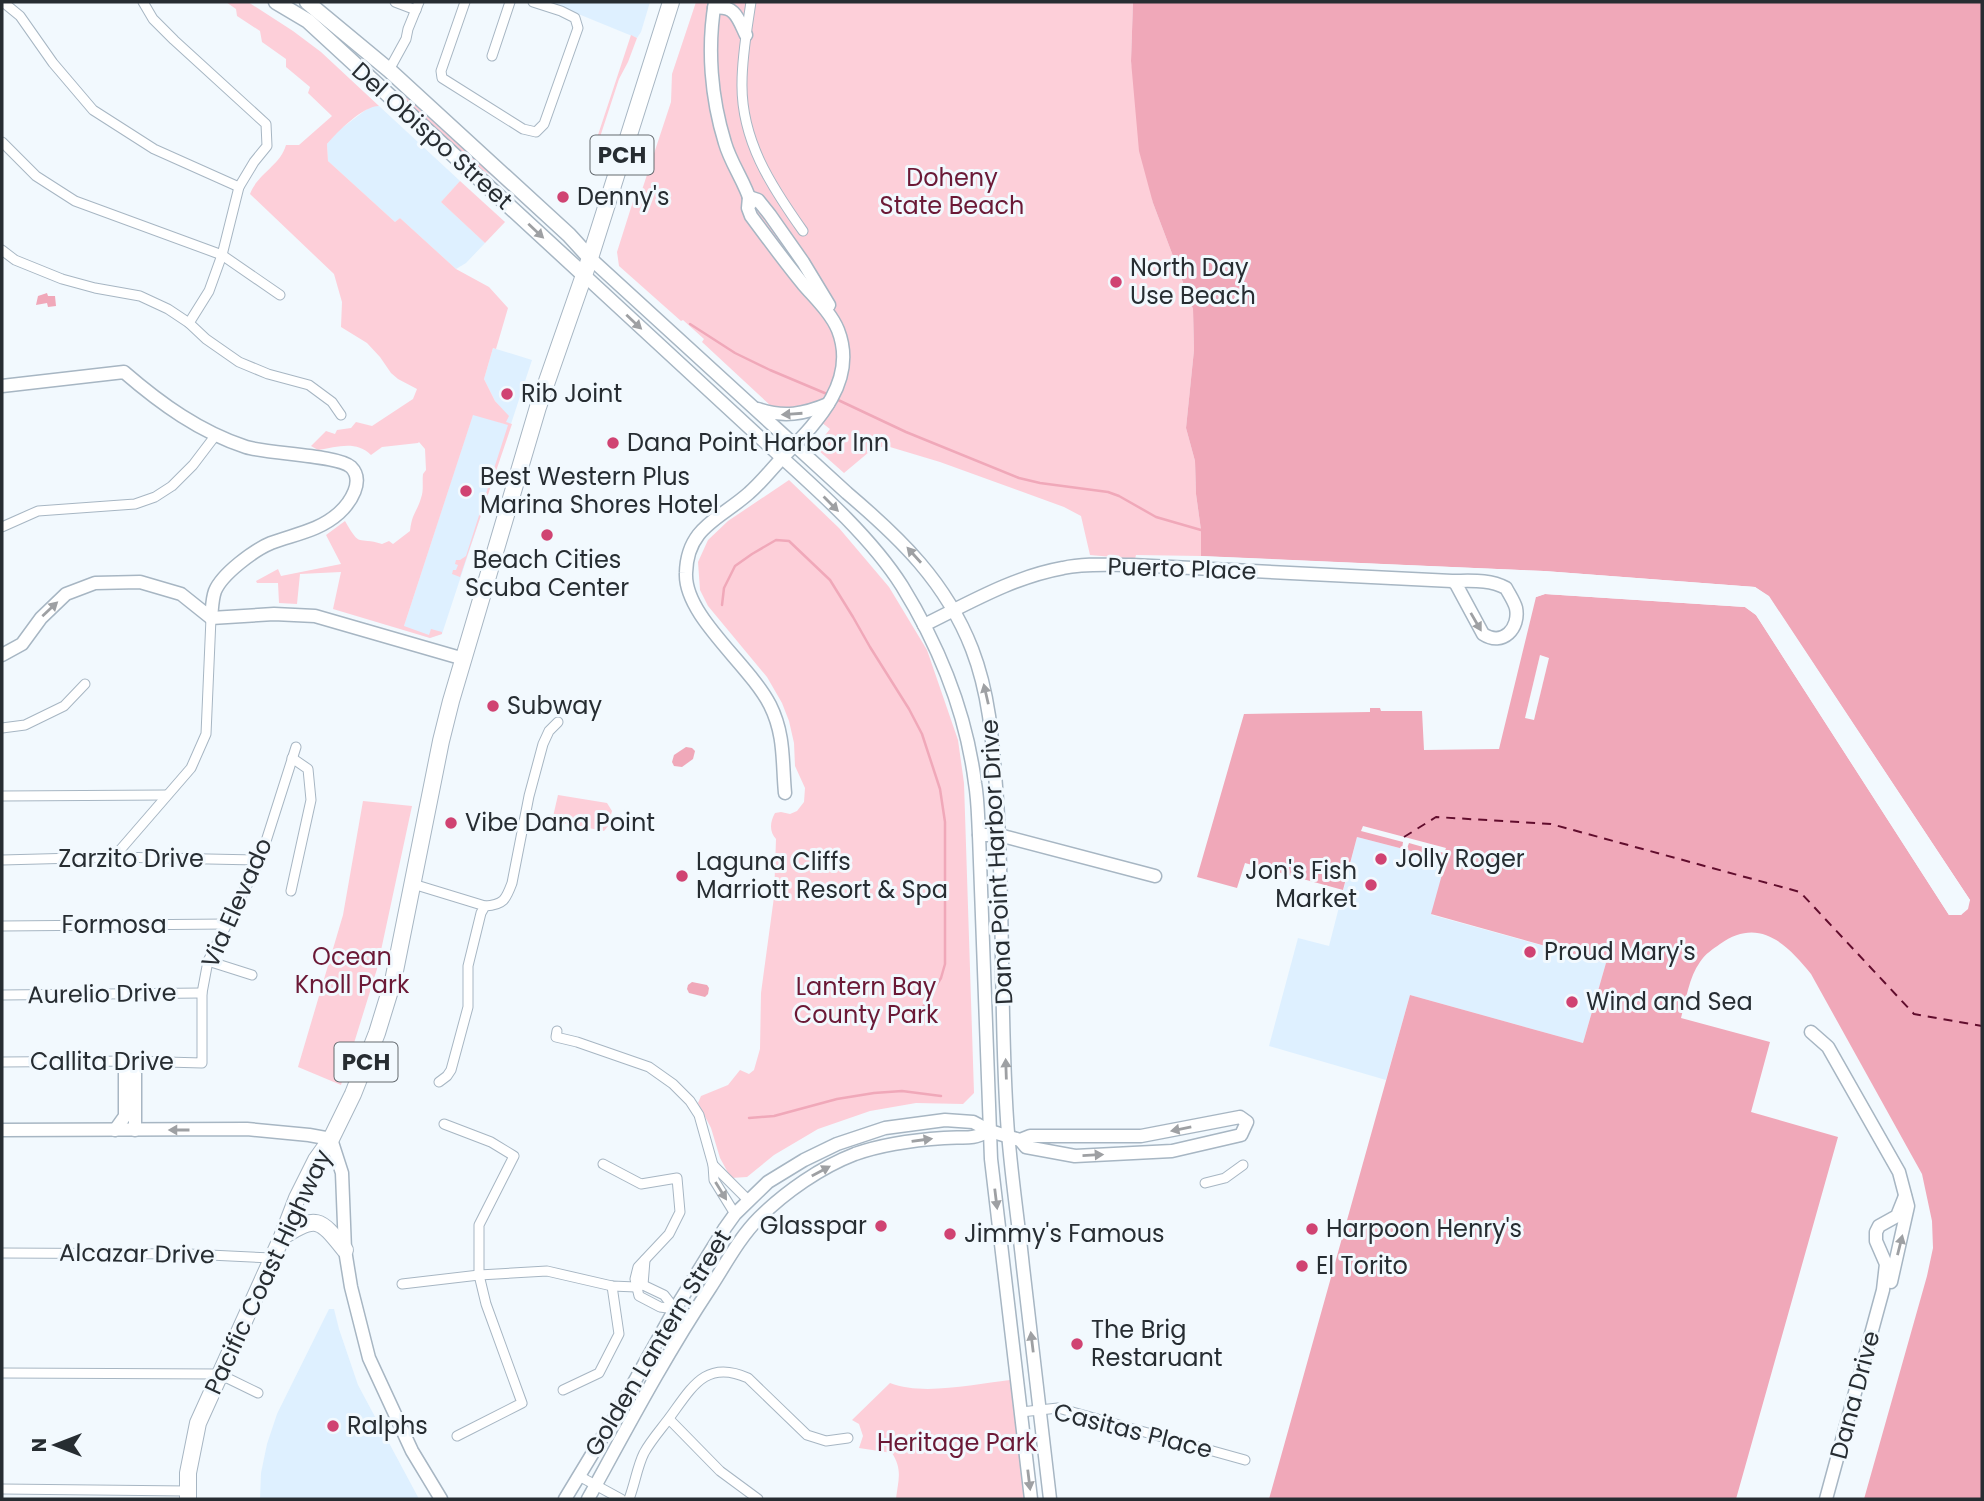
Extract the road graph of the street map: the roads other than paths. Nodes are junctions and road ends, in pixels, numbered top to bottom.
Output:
1 (3, 2) edge
2 (143, 2) edge
3 (276, 2) edge
4 (307, 2) edge
5 (395, 2) edge
6 (465, 2) edge
7 (510, 2) edge
8 (533, 2) edge
9 (671, 2) edge
10 (751, 2) edge
11 (715, 5) edge
12 (418, 6) edge
13 (746, 35) junction
14 (492, 56) dead end
15 (389, 70) junction
16 (2, 142) edge
17 (239, 187) junction
18 (749, 197) junction
19 (803, 231) dead end
20 (2, 250) edge
21 (222, 254) junction
22 (590, 258) junction
23 (584, 275) junction
24 (280, 295) dead end
25 (831, 313) junction
26 (190, 323) junction
27 (2, 386) edge
28 (829, 404) junction
29 (755, 408) junction
30 (341, 415) dead end
31 (215, 436) junction
32 (795, 445) junction
33 (782, 458) junction
34 (2, 527) edge
35 (1452, 582) junction
36 (953, 611) junction
37 (211, 618) junction
38 (924, 625) junction
39 (2, 655) edge
40 (464, 659) junction
41 (85, 684) dead end
42 (558, 722) dead end
43 (2, 728) edge
44 (296, 747) dead end
45 (292, 758) junction
46 (785, 793) dead end
47 (166, 795) junction
48 (2, 796) edge
49 (979, 835) junction
50 (999, 835) junction
51 (114, 858) junction
52 (2, 860) edge
53 (260, 860) junction
54 (1155, 876) dead end
55 (413, 884) junction
56 (290, 891) dead end
57 (485, 906) junction
58 (227, 924) junction
59 (2, 926) edge
60 (208, 961) junction
61 (252, 975) dead end
62 (202, 993) junction
63 (2, 995) edge
64 (557, 1031) dead end
65 (1811, 1032) dead end
66 (131, 1061) junction
67 (2, 1062) edge
68 (202, 1063) joint
69 (439, 1082) dead end
70 (444, 1124) dead end
71 (2, 1130) edge
72 (115, 1130) junction
73 (135, 1130) junction
74 (990, 1131) junction
75 (1137, 1136) junction
76 (331, 1139) junction
77 (1015, 1139) junction
78 (1136, 1153) junction
79 (804, 1160) junction
80 (603, 1164) dead end
81 (713, 1165) junction
82 (1243, 1165) dead end
83 (1205, 1182) dead end
84 (789, 1192) junction
85 (1905, 1196) junction
86 (749, 1200) junction
87 (736, 1214) junction
88 (282, 1237) junction
89 (345, 1250) junction
90 (2, 1253) edge
91 (272, 1258) junction
92 (479, 1275) junction
93 (402, 1284) dead end
94 (612, 1286) junction
95 (640, 1286) junction
96 (1883, 1290) junction
97 (675, 1309) junction
98 (690, 1318) junction
99 (2, 1373) edge
100 (219, 1374) junction
101 (563, 1390) dead end
102 (258, 1393) dead end
103 (1040, 1409) junction
104 (1021, 1412) junction
105 (669, 1419) junction
106 (457, 1436) dead end
107 (848, 1438) dead end
108 (1245, 1460) dead end
109 (579, 1476) junction
110 (596, 1485) junction
111 (2, 1489) edge
112 (188, 1495) edge
113 (441, 1499) edge
114 (565, 1499) edge
115 (588, 1499) edge
116 (621, 1499) edge
117 (629, 1499) edge
118 (758, 1499) edge
119 (1031, 1499) edge
120 (1050, 1499) edge
121 (1826, 1499) edge

1 - 17 street
2 - 17 street
3 -> 23 main road, Del Obispo Street
4 - 15 main road, Del Obispo Street
5 - 12 street
6 - 8 street
7 - 14 street
9 - 22 highway, Pacific Coast Highway / PCH
10 - 13 street
11 - 13 street
11 - 18 street
12 - 15 street
13 - 19 street
15 - 22 main road, Del Obispo Street
16 - 21 street
17 - 21 street
18 - 25 street
18 - 25 street
20 - 26 street
21 - 24 street
21 - 26 street
22 - 23 highway, Pacific Coast Highway / PCH
22 - 29 street, Dana Point Harbor Drive
23 -> 33 street, Dana Point Harbor Drive
23 - 40 highway, Pacific Coast Highway / PCH
25 - 28 street
26 - 30 street
27 - 31 street
28 -> 29 street
28 - 32 street
29 - 32 street, Dana Point Harbor Drive
31 - 34 street
31 - 37 street
32 - 33 street
36 -> 32 street, Dana Point Harbor Drive
33 -> 38 street, Dana Point Harbor Drive
33 - 46 street
35 -> 35 street, Puerto Place
35 - 36 street, Puerto Place
36 - 38 street, Puerto Place
50 -> 36 street, Dana Point Harbor Drive
39 -> 37 street
37 - 40 street
37 - 47 street
38 - 49 street, Dana Point Harbor Drive
40 - 55 highway, Pacific Coast Highway / PCH
41 - 43 street
42 - 57 street
44 - 45 street, Via Elevado
45 - 53 street, Via Elevado
45 - 56 street
47 - 48 street
47 - 51 street
49 - 50 street
49 - 74 street, Dana Point Harbor Drive
50 - 54 street
77 -> 50 street, Dana Point Harbor Drive
51 - 52 street, Zarzito Drive
51 - 53 street, Zarzito Drive
53 - 58 street, Via Elevado
55 - 57 street
55 - 76 highway, Pacific Coast Highway / PCH
57 - 69 street
58 - 59 street, Formosa
58 - 60 street, Via Elevado
60 - 61 street
60 - 62 street, Via Elevado
62 - 63 street, Aurelio Drive
62 - 68 street, Via Elevado
64 - 81 street
65 - 85 street, Dana Drive
66 - 67 street, Callita Drive
66 - 68 street, Callita Drive
66 - 72 street
66 - 73 street
70 - 92 street
71 - 72 street
72 - 73 street
76 -> 73 street
74 - 77 street, Golden Lantern Street
74 - 79 street, Golden Lantern Street
84 -> 74 street, Golden Lantern Street
74 -> 104 street, Dana Point Harbor Drive
75 - 77 street
75 - 78 street
78 -> 75 street, Golden Lantern Street
76 - 88 highway, Pacific Coast Highway / PCH
76 - 89 street
77 -> 78 street, Golden Lantern Street
103 -> 77 street, Dana Point Harbor Drive
79 - 84 street
79 - 86 street, Golden Lantern Street
80 - 95 street
81 - 86 street
81 -> 87 street
82 - 83 street
84 - 98 street, Golden Lantern Street
96 -> 85 street, Dana Drive
85 - 96 street, Dana Drive
86 - 87 street, Golden Lantern Street
87 - 97 street, Golden Lantern Street
88 - 89 highway
88 - 91 highway, Pacific Coast Highway / PCH
89 - 113 street
90 - 91 street, Alcazar Drive
91 - 100 highway, Pacific Coast Highway / PCH
92 - 93 street
92 - 94 street
92 - 106 street
94 - 95 street
94 - 101 street
95 - 97 street
96 - 121 street, Dana Drive
97 - 98 street
97 - 109 street, Golden Lantern Street
98 - 110 street, Golden Lantern Street
99 - 100 street
100 - 102 street
100 - 112 highway, Pacific Coast Highway / PCH
103 - 104 street, Casitas Place
103 - 108 street, Casitas Place
103 - 120 street, Dana Point Harbor Drive
104 -> 119 street, Dana Point Harbor Drive
105 - 107 street
105 - 117 street
105 - 118 street
109 - 110 street
109 - 114 street, Golden Lantern Street
110 - 115 street, Golden Lantern Street
110 - 116 street
111 - 112 street

